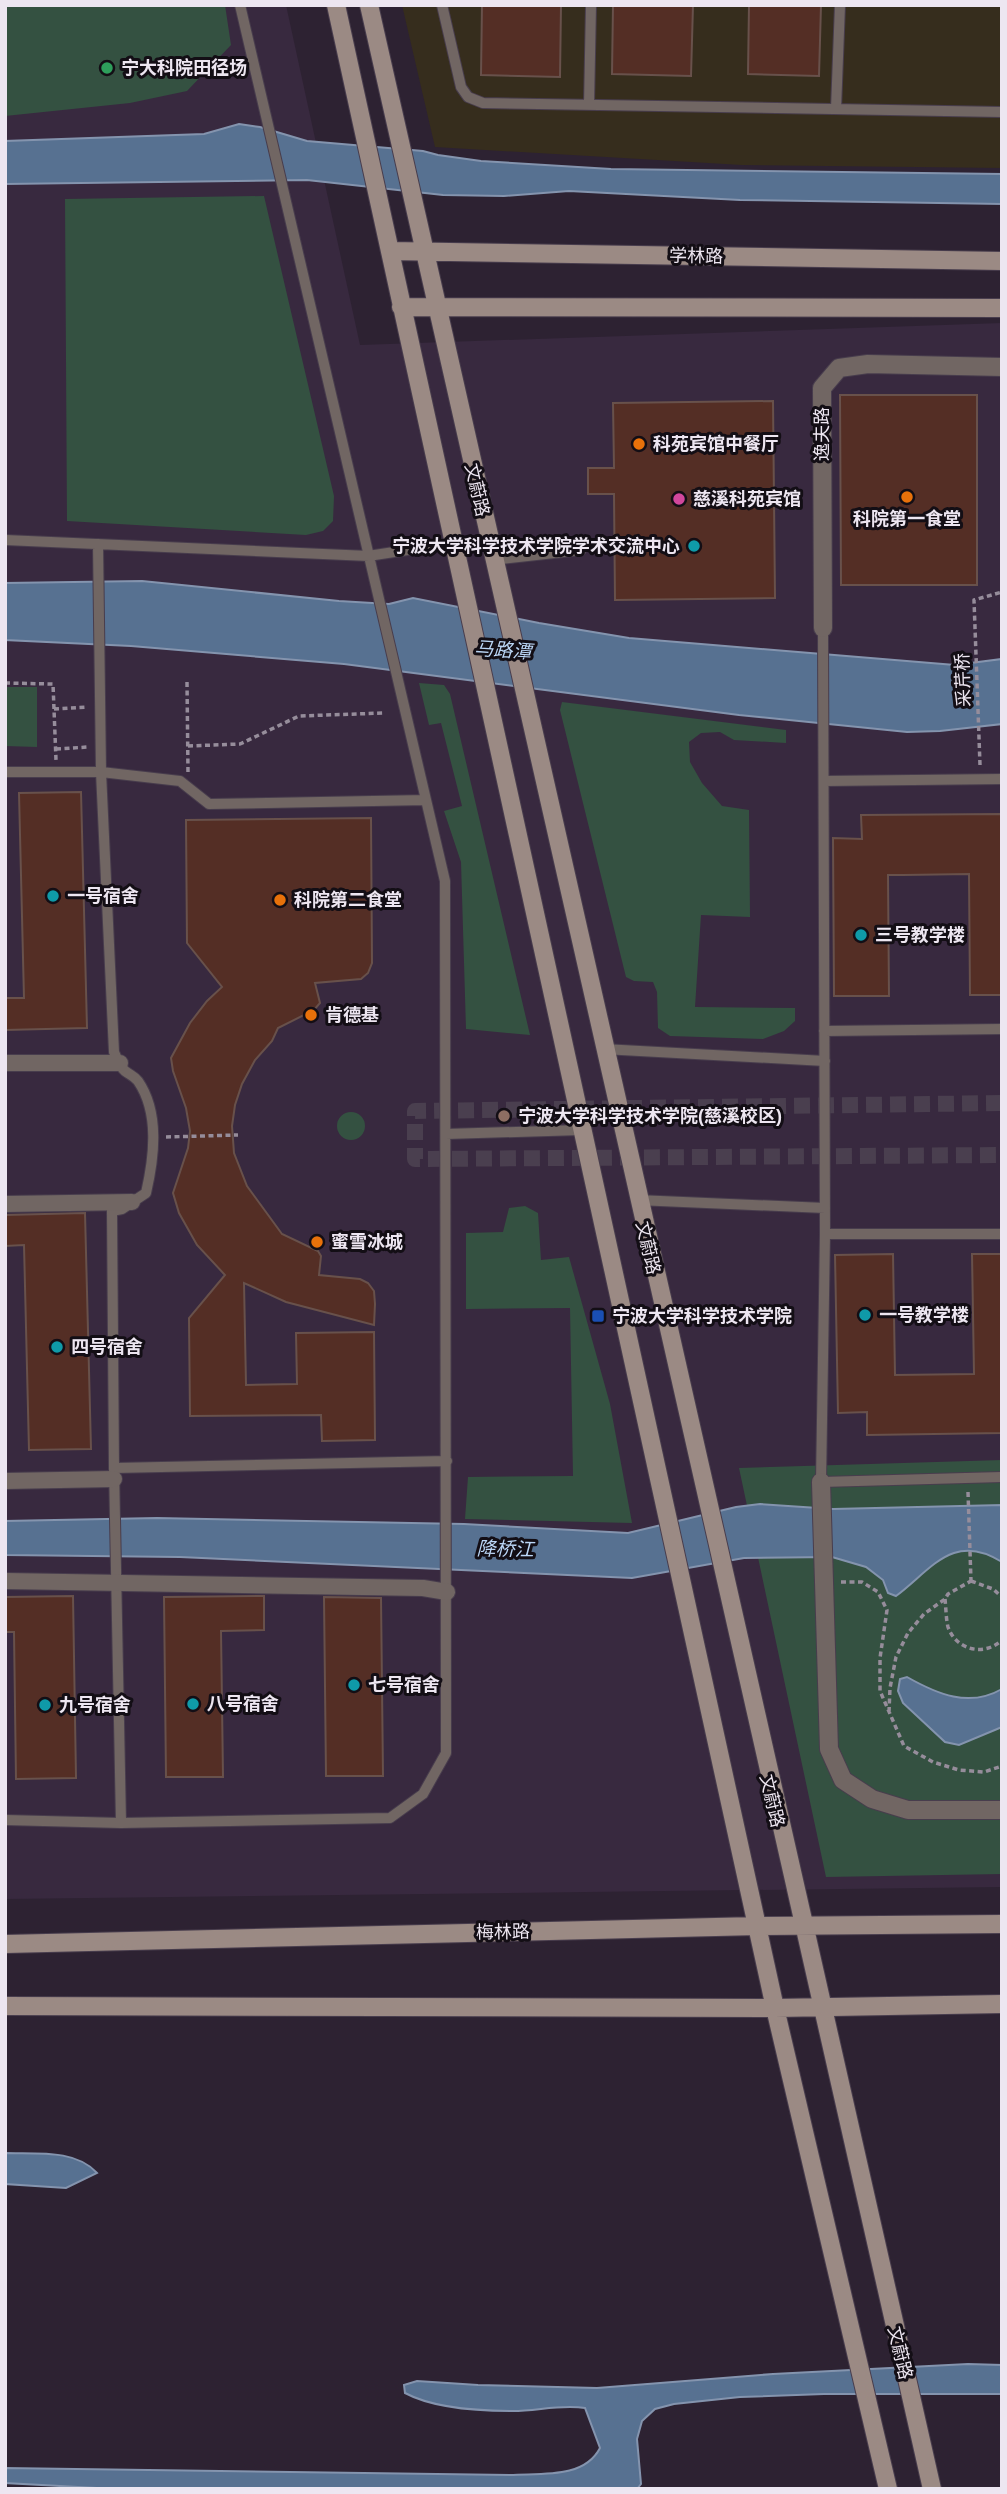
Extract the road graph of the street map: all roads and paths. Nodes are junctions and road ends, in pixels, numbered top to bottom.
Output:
1 (240, 5) edge
2 (336, 5) edge
3 (369, 5) edge
4 (442, 5) edge
5 (590, 5) edge
6 (840, 5) edge
7 (589, 105) junction
8 (836, 109) junction
9 (1002, 113) edge
10 (390, 251) junction
11 (424, 252) junction
12 (1002, 261) edge
13 (435, 305) junction
14 (401, 307) junction
15 (1002, 308) edge
16 (1002, 367) edge
17 (5, 540) edge
18 (98, 544) junction
19 (453, 544) junction
20 (581, 550) dead end
21 (369, 556) junction
22 (493, 560) junction
23 (1002, 592) edge
24 (823, 628) joint
25 (187, 681) dead end
26 (5, 683) edge
27 (102, 706) junction
28 (54, 709) junction
29 (384, 713) dead end
30 (188, 746) junction
31 (102, 747) junction
32 (56, 749) junction
33 (5, 772) edge
34 (57, 772) junction
35 (101, 772) junction
36 (981, 779) junction
37 (1002, 779) edge
38 (824, 781) junction
39 (188, 788) junction
40 (426, 800) junction
41 (1002, 1029) edge
42 (824, 1031) junction
43 (603, 1049) junction
44 (825, 1061) junction
45 (5, 1063) edge
46 (120, 1063) junction
47 (581, 1130) junction
48 (446, 1134) junction
49 (238, 1135) dead end
50 (152, 1138) junction
51 (637, 1200) junction
52 (132, 1202) junction
53 (5, 1204) edge
54 (825, 1208) junction
55 (825, 1234) junction
56 (1002, 1234) edge
57 (447, 1461) junction
58 (114, 1474) junction
59 (1002, 1477) edge
60 (5, 1481) edge
61 (821, 1483) junction
62 (968, 1491) dead end
63 (824, 1576) junction
64 (5, 1581) edge
65 (971, 1581) junction
66 (115, 1583) junction
67 (447, 1588) junction
68 (1002, 1597) edge
69 (945, 1599) junction
70 (1002, 1640) edge
71 (889, 1715) junction
72 (1002, 1766) edge
73 (1002, 1810) edge
74 (5, 1820) edge
75 (121, 1823) junction
76 (1002, 1924) edge
77 (757, 1926) junction
78 (800, 1926) junction
79 (5, 1944) edge
80 (1002, 2004) edge
81 (5, 2006) edge
82 (818, 2006) junction
83 (775, 2008) junction
84 (888, 2489) edge
85 (932, 2489) edge

1 - 21 lane
2 - 10 main road, 文蔚路
3 - 11 main road, 文蔚路
4 - 7 lane
5 - 7 lane
6 - 8 lane
7 - 8 lane
8 - 9 lane
10 - 11 main road, 学林路
10 - 14 main road, 文蔚路
11 - 12 main road, 学林路
11 - 13 main road, 文蔚路
13 - 14 main road
13 - 15 main road
13 - 22 main road, 文蔚路
14 - 19 main road, 文蔚路
16 - 24 street, 逸夫路
17 - 18 lane
18 - 21 lane
18 - 27 lane
19 - 21 lane
19 - 47 main road, 文蔚路
20 - 22 lane
21 - 40 lane
22 - 43 main road, 文蔚路
23 - 36 path, 采芹桥
24 - 38 lane
25 - 30 path
26 - 28 path
27 - 28 path
27 - 31 lane
28 - 32 path
29 - 30 path
30 - 39 path
31 - 32 path
31 - 35 lane
32 - 34 path
33 - 34 lane
34 - 35 lane
35 - 39 lane
35 - 46 lane
36 - 37 lane
36 - 38 lane
38 - 42 lane
39 - 40 lane
40 - 48 lane
41 - 42 lane
42 - 44 lane
43 - 44 lane
43 - 51 main road, 文蔚路
44 - 54 lane
45 - 46 street
46 - 50 lane
47 - 48 lane
47 - 77 main road, 文蔚路
48 - 57 lane
49 - 50 path
50 - 52 lane
51 - 54 lane
51 - 78 main road, 文蔚路
52 - 53 street
52 - 58 lane
54 - 55 lane
55 - 56 lane
55 - 61 lane
57 - 58 lane
57 - 67 lane
58 - 60 street
58 - 66 lane
59 - 61 lane
61 - 63 street
62 - 65 path
63 - 71 path
63 - 73 street
64 - 66 street
65 - 68 path
65 - 69 path
66 - 67 street
66 - 75 lane
67 - 75 lane
69 - 70 path
69 - 71 path
71 - 72 path
74 - 75 lane
76 - 78 main road, 梅林路
77 - 78 main road, 梅林路
77 - 79 main road, 梅林路
77 - 83 main road, 文蔚路
78 - 82 main road, 文蔚路
80 - 82 main road
81 - 83 main road
82 - 83 main road
82 - 85 main road, 文蔚路
83 - 84 main road, 文蔚路

